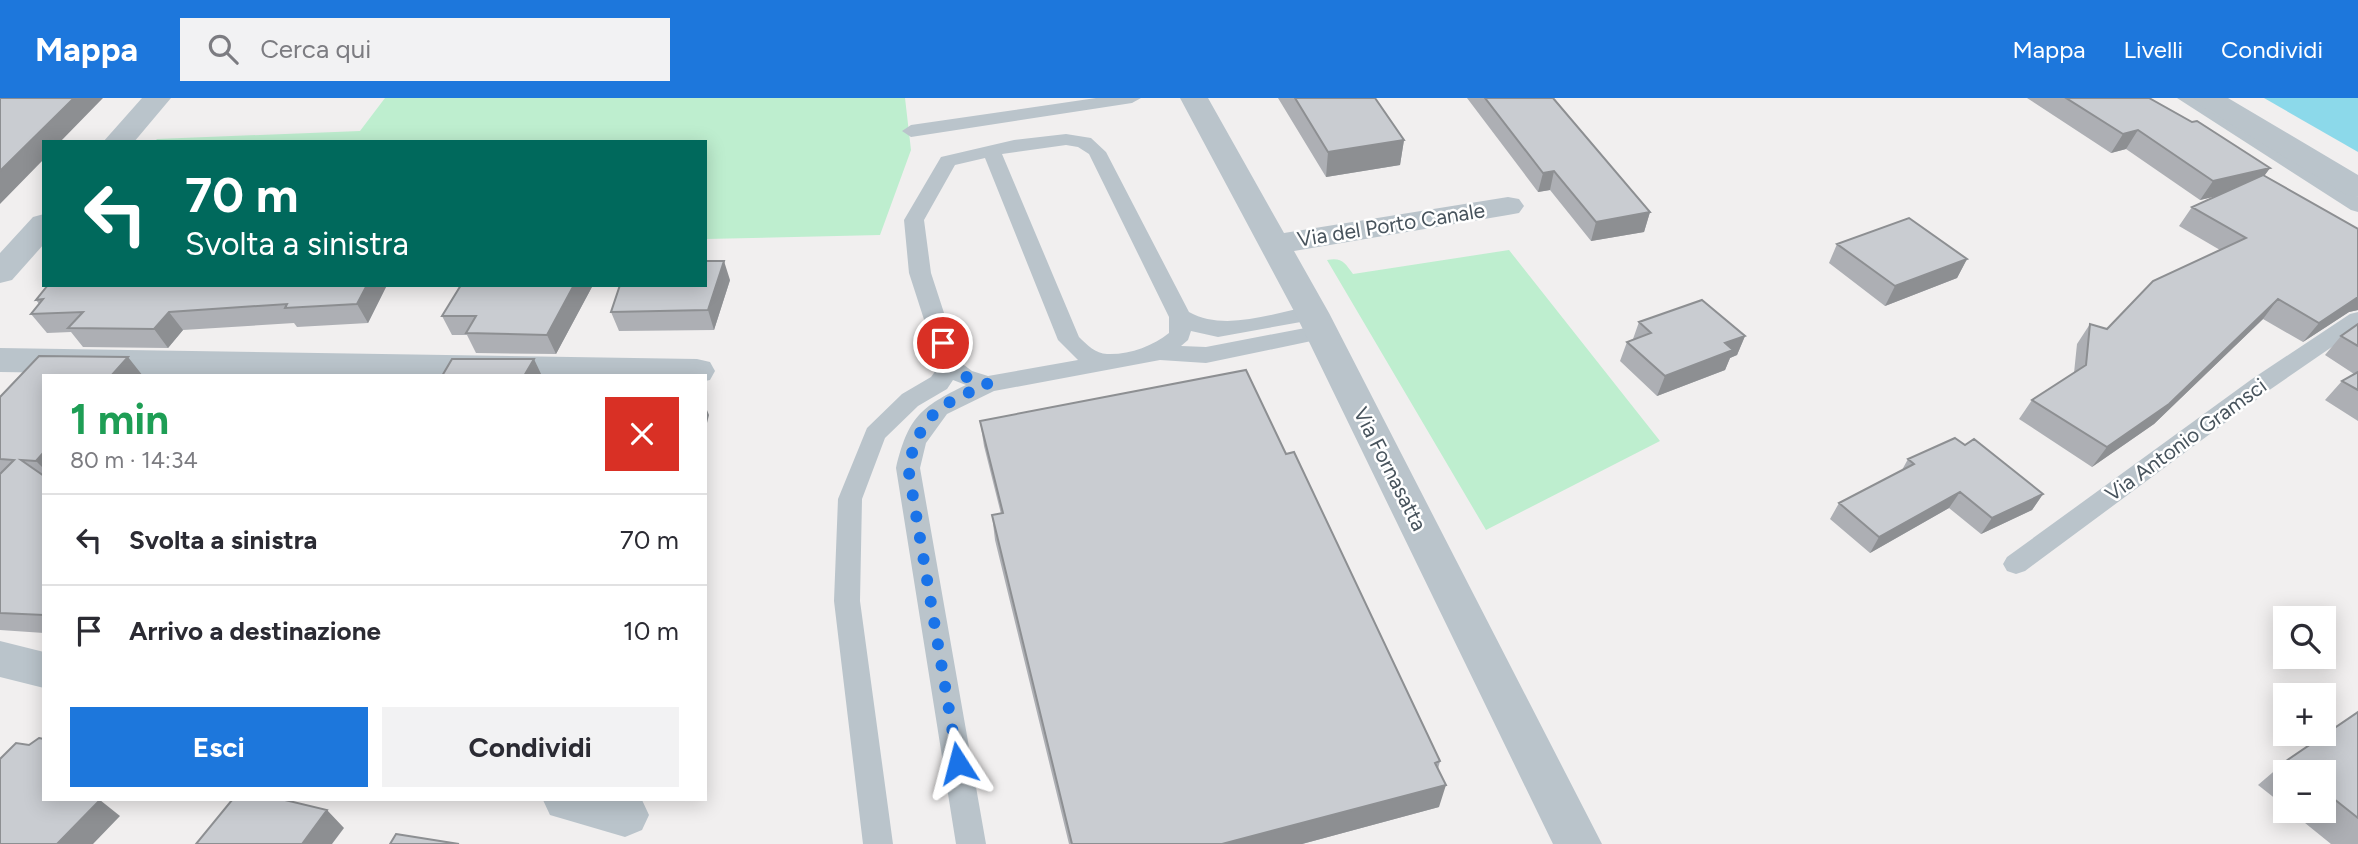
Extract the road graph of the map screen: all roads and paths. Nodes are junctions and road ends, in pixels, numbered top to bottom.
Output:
1 (157, 98) edge
2 (1132, 98) edge
3 (1194, 98) edge
4 (2186, 98) edge
5 (2208, 98) edge
6 (911, 131) dead end
7 (120, 140) edge
8 (992, 152) junction
9 (2358, 188) edge
10 (2358, 205) edge
11 (1508, 206) dead end
12 (42, 226) edge
13 (1275, 244) junction
14 (0, 273) edge
15 (1180, 317) junction
16 (2358, 319) edge
17 (1317, 322) junction
18 (1160, 352) junction
19 (0, 360) edge
20 (1103, 363) junction
21 (950, 366) junction
22 (390, 370) edge
23 (697, 371) dead end
24 (988, 384) junction
25 (2016, 564) dead end
26 (0, 659) edge
27 (42, 670) edge
28 (571, 801) edge
29 (625, 815) dead end
30 (878, 844) edge
31 (971, 844) edge
32 (1578, 844) edge

1 - 7 street
2 - 6 lane
3 - 13 street, Via Fornasatta
4 - 10 lane
5 - 9 street
8 - 15 lane
8 - 20 lane
8 - 21 lane
11 - 13 street, Via del Porto Canale
12 - 14 street
13 - 17 street, Via Fornasatta
15 - 17 lane
15 - 18 lane
16 - 25 lane, Via Antonio Gramsci
17 - 18 lane
17 - 32 street, Via Fornasatta
18 - 20 lane
19 - 22 street
20 - 24 lane
21 - 24 lane
21 - 30 lane
22 - 23 street
24 - 31 lane
26 - 27 street
28 - 29 street

